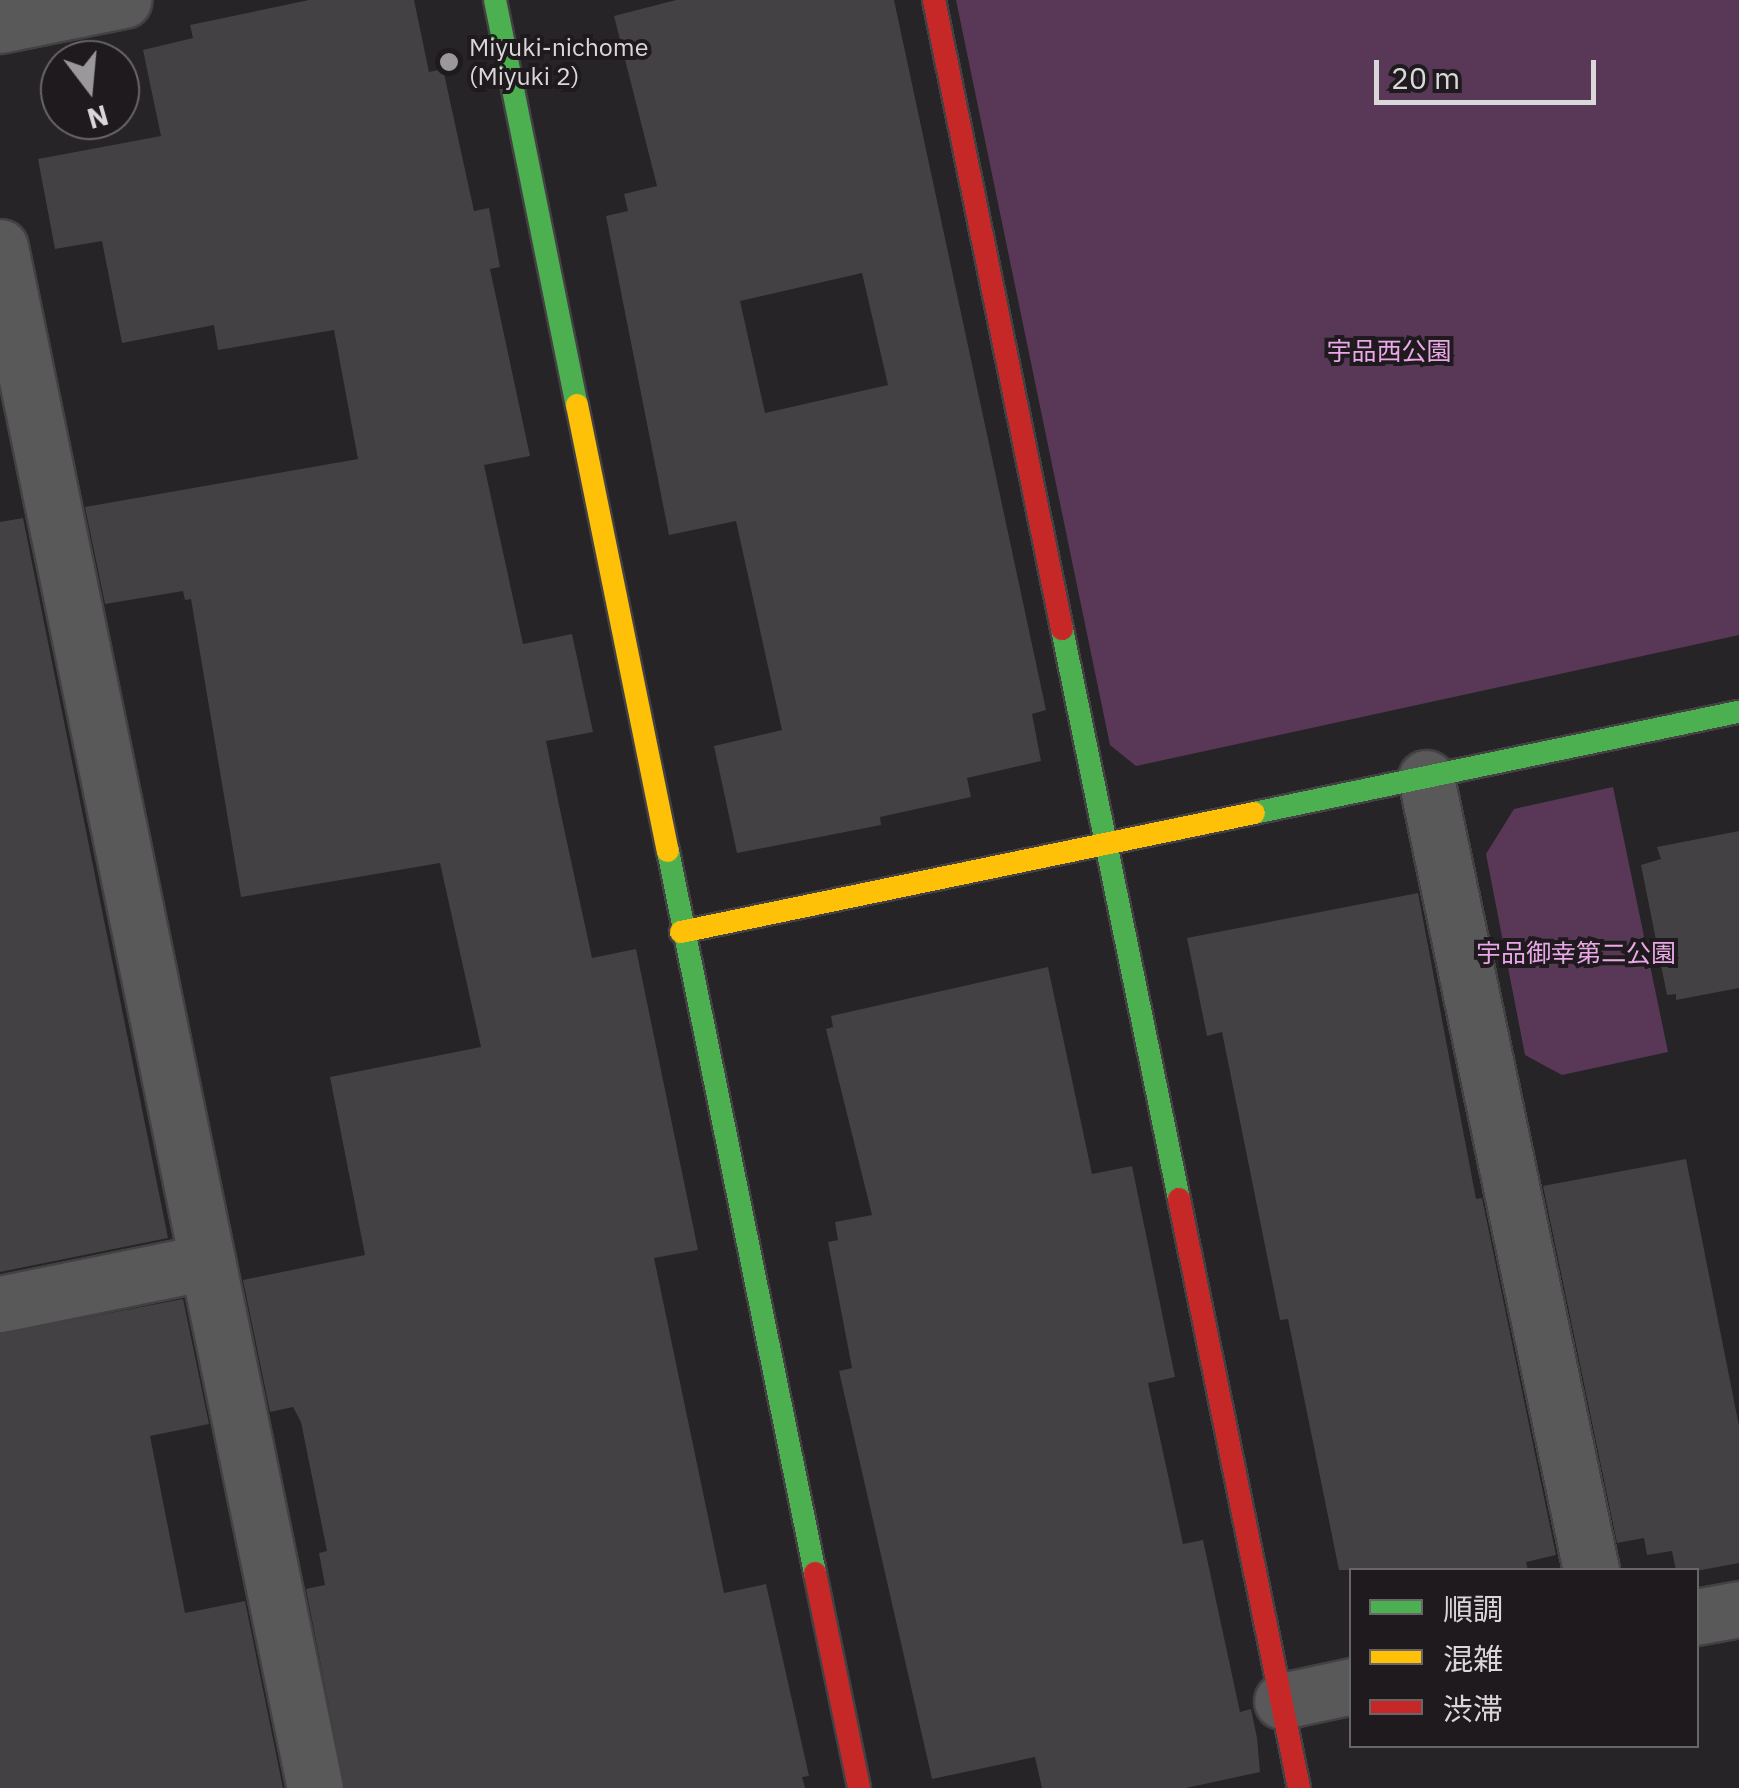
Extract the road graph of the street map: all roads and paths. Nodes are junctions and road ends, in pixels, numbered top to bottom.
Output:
1 (124, 0) edge
2 (495, 0) edge
3 (934, 0) edge
4 (0, 25) edge
5 (0, 247) edge
6 (1739, 712) edge
7 (1426, 778) junction
8 (1105, 847) junction
9 (681, 932) junction
10 (208, 1262) junction
11 (0, 1304) edge
12 (1591, 1568) edge
13 (1739, 1609) edge
14 (1699, 1616) edge
15 (1349, 1687) edge
16 (1282, 1701) junction
17 (314, 1788) edge
18 (859, 1788) edge
19 (1299, 1788) edge

1 - 4 street
2 - 9 street
3 - 8 street
5 - 10 street
6 - 7 street
7 - 8 street
7 - 12 street
8 - 9 street
8 - 16 street
9 - 18 street
10 - 11 street
10 - 17 street
13 - 14 street
15 - 16 street
16 - 19 street

